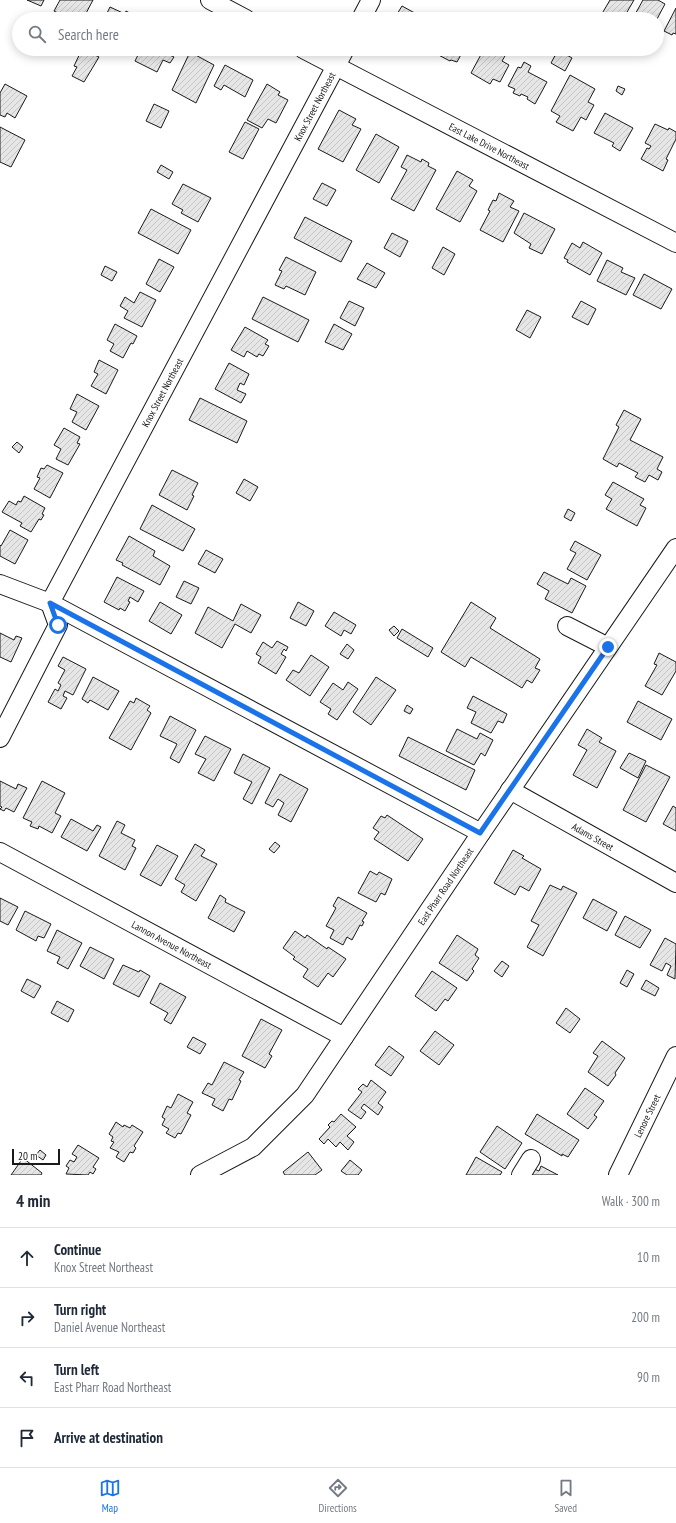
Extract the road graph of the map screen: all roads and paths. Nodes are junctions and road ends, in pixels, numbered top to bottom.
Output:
1 (210, 0) edge
2 (371, 0) edge
3 (233, 12) edge
4 (365, 12) edge
5 (317, 56) edge
6 (341, 56) edge
7 (336, 66) junction
8 (676, 243) edge
9 (676, 548) edge
10 (0, 584) edge
11 (50, 603) junction
12 (567, 626) dead end
13 (608, 647) junction
14 (0, 738) edge
15 (510, 790) junction
16 (480, 833) junction
17 (0, 852) edge
18 (676, 883) edge
19 (344, 1037) junction
20 (676, 1056) edge
21 (531, 1159) dead end
22 (200, 1175) edge
23 (521, 1175) edge
24 (618, 1175) edge

1 - 3 street
2 - 4 street
5 - 7 street, East Lake Drive Northeast
6 - 7 street, Knox Street Northeast
7 - 8 street, East Lake Drive Northeast
7 - 11 street, Knox Street Northeast
9 - 13 street, East Pharr Road Northeast
10 - 11 street
11 - 14 street
11 - 16 street
12 - 13 street
13 - 15 street, East Pharr Road Northeast
15 - 16 street, East Pharr Road Northeast
15 - 18 street, Adams Street
16 - 19 street, East Pharr Road Northeast
17 - 19 street, Lannon Avenue Northeast
19 - 22 street, East Pharr Road Northeast
20 - 24 street, Lenore Street
21 - 23 street

